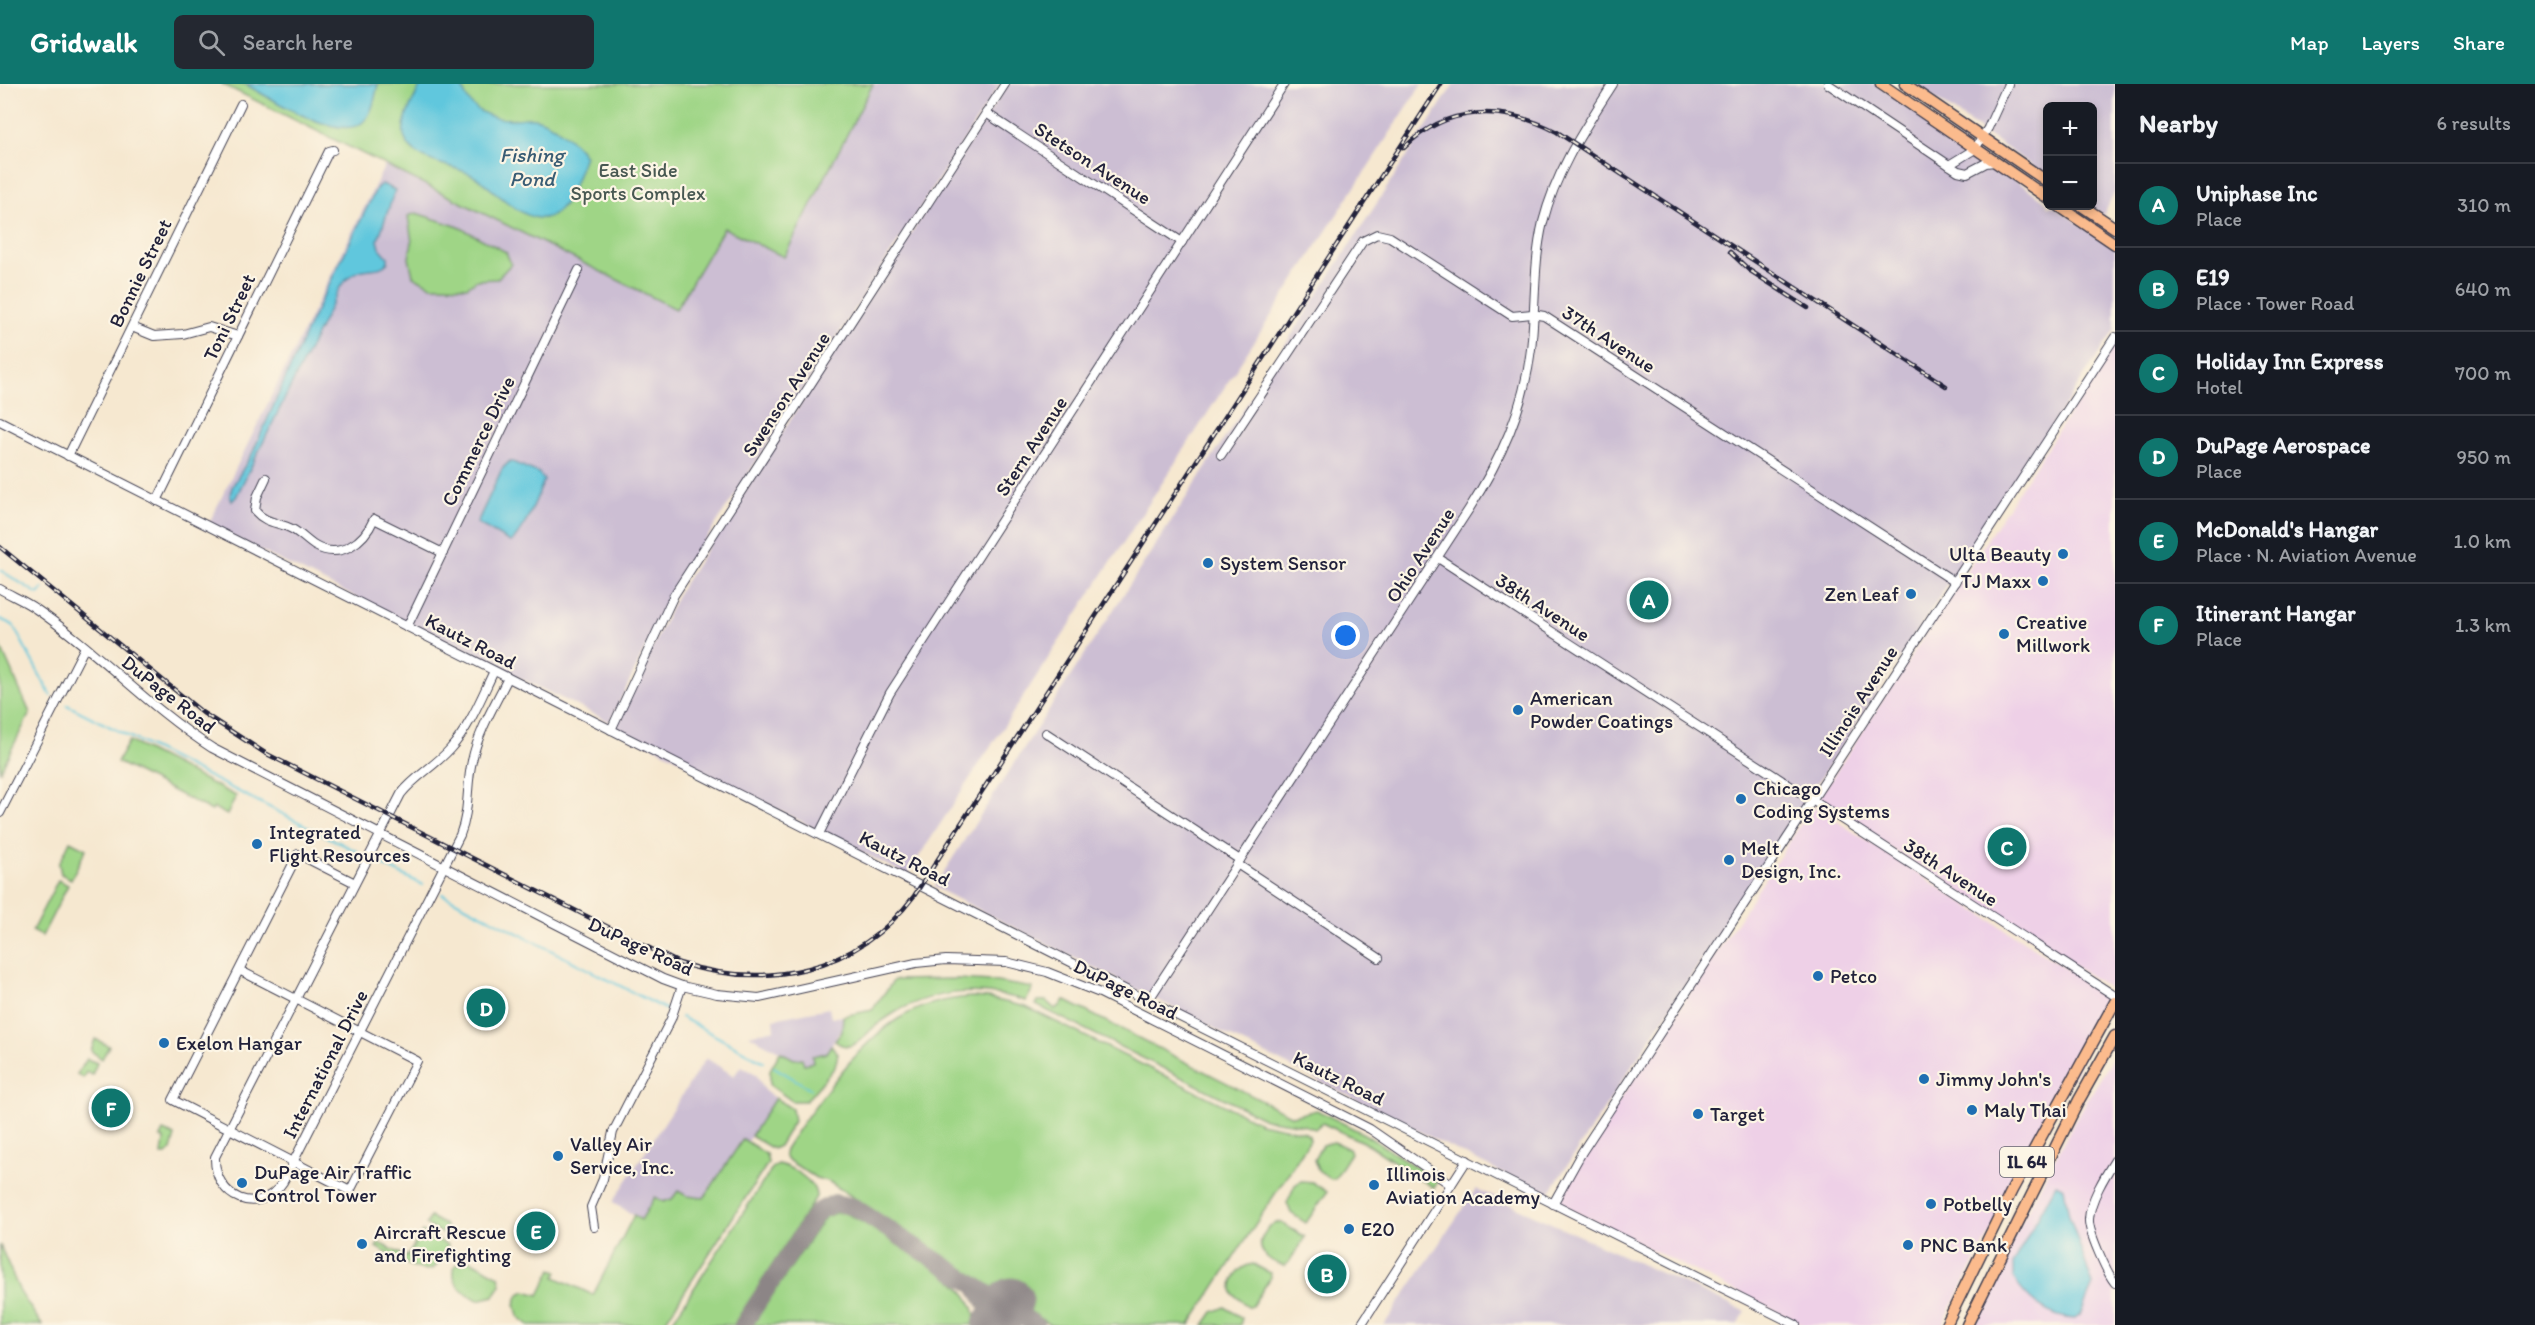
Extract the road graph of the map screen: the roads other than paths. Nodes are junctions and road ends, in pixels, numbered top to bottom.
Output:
1 (1005, 84) edge
2 (1284, 84) edge
3 (1613, 84) edge
4 (1828, 84) edge
5 (1881, 84) edge
6 (1905, 84) edge
7 (2008, 84) edge
8 (241, 104) dead end
9 (986, 113) junction
10 (1983, 137) junction
11 (1975, 149) junction
12 (333, 150) dead end
13 (1994, 162) junction
14 (1949, 165) junction
15 (2043, 179) edge
16 (2043, 195) edge
17 (2064, 210) edge
18 (2088, 210) edge
19 (2115, 228) edge
20 (1182, 242) junction
21 (2115, 244) edge
22 (579, 270) dead end
23 (1532, 314) junction
24 (132, 327) junction
25 (238, 336) junction
26 (2115, 337) edge
27 (0, 421) edge
28 (1221, 455) dead end
29 (68, 456) junction
30 (266, 478) dead end
31 (157, 501) junction
32 (443, 553) junction
33 (1438, 558) junction
34 (1955, 582) junction
35 (0, 589) edge
36 (407, 627) junction
37 (85, 647) junction
38 (495, 671) junction
39 (508, 678) junction
40 (610, 730) junction
41 (1046, 733) dead end
42 (1812, 802) junction
43 (0, 813) edge
44 (819, 834) junction
45 (379, 835) junction
46 (1238, 862) junction
47 (444, 867) junction
48 (355, 883) junction
49 (1379, 958) dead end
50 (238, 970) junction
51 (682, 986) junction
52 (2115, 996) edge
53 (295, 999) junction
54 (1148, 1001) junction
55 (2115, 1002) edge
56 (359, 1032) junction
57 (2115, 1036) edge
58 (229, 1129) junction
59 (1467, 1160) junction
60 (2115, 1160) edge
61 (293, 1162) junction
62 (1450, 1185) junction
63 (1553, 1204) junction
64 (594, 1227) dead end
65 (2115, 1284) edge
66 (1360, 1325) edge
67 (1796, 1325) edge
68 (1946, 1325) edge
69 (1968, 1325) edge

1 - 9 street, Swenson Avenue
2 - 20 street, Stern Avenue
3 - 23 street, Ohio Avenue
4 - 14 street
5 - 11 main road
6 - 10 main road
7 - 10 street
8 - 24 street, Bonnie Street
9 - 20 street, Stetson Avenue
9 - 40 street, Swenson Avenue
10 - 11 street
10 - 15 main road
11 - 13 main road
11 - 14 street
12 - 25 street, Toni Street
13 - 14 street
13 - 16 main road
17 - 21 main road
18 - 19 main road
20 - 44 street, Stern Avenue
22 - 32 street, Commerce Drive
23 - 28 street, 37th Avenue
23 - 33 street, Ohio Avenue
23 - 34 street, 37th Avenue
24 - 25 street
24 - 29 street, Bonnie Street
25 - 31 street, Toni Street
26 - 34 street, Illinois Avenue
27 - 29 street, Kautz Road
29 - 31 street, Kautz Road
30 - 32 street
31 - 36 street, Kautz Road
32 - 36 street, Commerce Drive
33 - 42 street, 38th Avenue
33 - 46 street, Ohio Avenue
34 - 42 street, Illinois Avenue
35 - 37 street, DuPage Road
36 - 38 street, Kautz Road
37 - 43 street
37 - 45 street, DuPage Road
38 - 39 street, Kautz Road
38 - 45 street, International Drive
39 - 40 street, Kautz Road
39 - 47 street, International Drive
40 - 44 street, Kautz Road
41 - 46 street
42 - 52 street, 38th Avenue
42 - 63 street, Illinois Avenue
44 - 54 street, Kautz Road
45 - 47 street, DuPage Road
45 - 48 street, International Drive
46 - 49 street
46 - 54 street, Ohio Avenue
47 - 51 street, DuPage Road
47 - 56 street, International Drive
48 - 50 street
48 - 53 street, International Drive
50 - 53 street
50 - 58 street
51 - 62 street, DuPage Road
51 - 64 street
53 - 56 street
53 - 58 street, International Drive
54 - 59 street, Kautz Road
55 - 68 main road, IL 64
56 - 61 street, International Drive
56 - 61 street
57 - 69 main road, IL 64
58 - 61 street
58 - 61 street, International Drive
59 - 62 street
59 - 63 street, Kautz Road
60 - 65 street
62 - 66 street
63 - 67 street, Kautz Road

